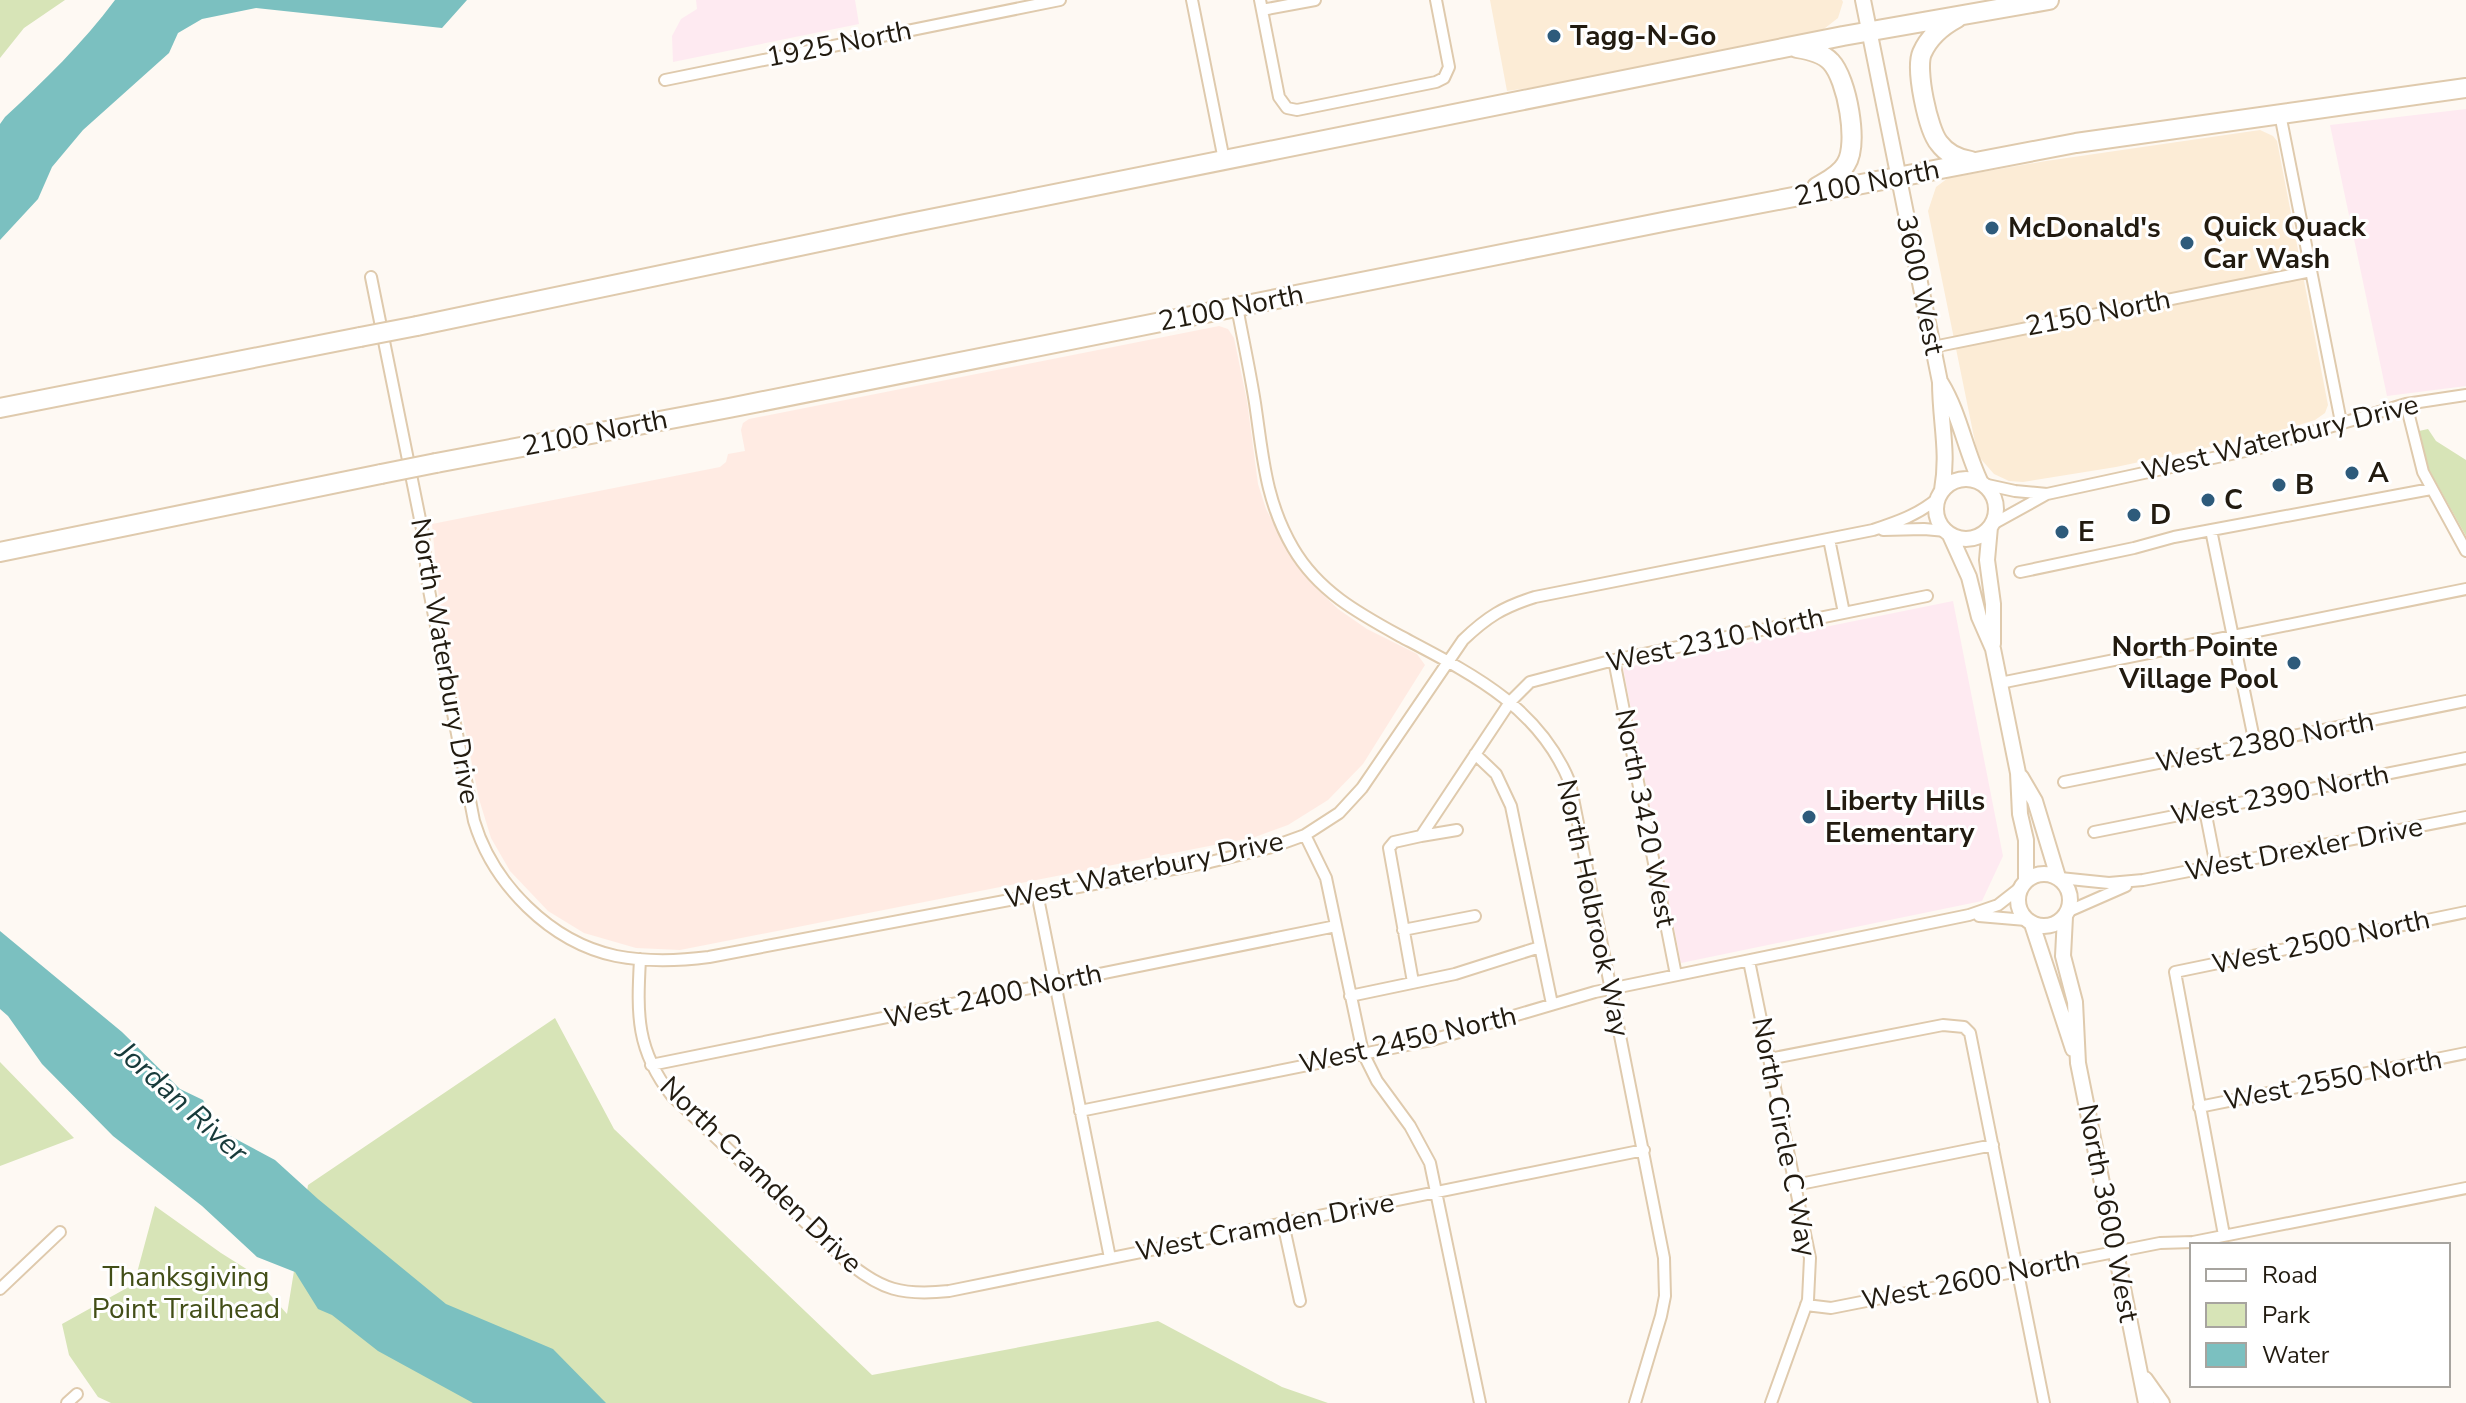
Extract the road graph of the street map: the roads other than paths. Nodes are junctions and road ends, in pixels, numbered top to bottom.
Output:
1 (1060, 0) edge
2 (1192, 0) edge
3 (1315, 0) edge
4 (1436, 0) edge
5 (1863, 0) edge
6 (2049, 0) edge
7 (1261, 5) edge
8 (1963, 15) junction
9 (1869, 31) junction
10 (1789, 47) junction
11 (665, 80) dead end
12 (2460, 90) edge
13 (2280, 114) junction
14 (1224, 160) junction
15 (1976, 162) junction
16 (1898, 176) junction
17 (1800, 195) junction
18 (2311, 271) junction
19 (371, 277) dead end
20 (1237, 307) junction
21 (1933, 347) junction
22 (1940, 382) junction
23 (2466, 395) edge
24 (2406, 404) junction
25 (0, 408) edge
26 (2341, 422) junction
27 (1982, 483) junction
28 (2431, 489) junction
29 (1940, 494) junction
30 (2047, 494) junction
31 (1991, 525) junction
32 (1873, 530) junction
33 (2211, 530) junction
34 (1948, 533) junction
35 (1829, 539) junction
36 (2466, 551) edge
37 (0, 552) edge
38 (2020, 572) dead end
39 (2466, 589) edge
40 (1927, 596) dead end
41 (1844, 613) junction
42 (2233, 636) junction
43 (1993, 649) junction
44 (1614, 660) junction
45 (1449, 662) junction
46 (2000, 683) junction
47 (2466, 701) edge
48 (1510, 702) junction
49 (2255, 744) junction
50 (1475, 754) junction
51 (2466, 758) edge
52 (2018, 773) junction
53 (2064, 782) dead end
54 (2205, 810) junction
55 (2466, 817) edge
56 (1457, 830) dead end
57 (2094, 832) dead end
58 (1305, 835) junction
59 (1421, 836) junction
60 (2216, 866) junction
61 (2059, 878) junction
62 (2143, 880) junction
63 (2024, 884) junction
64 (1037, 893) junction
65 (2466, 912) edge
66 (2067, 914) junction
67 (1969, 915) junction
68 (1475, 916) dead end
69 (2029, 922) junction
70 (1336, 926) junction
71 (1403, 930) junction
72 (1540, 947) junction
73 (640, 959) junction
74 (1749, 961) junction
75 (1676, 975) junction
76 (1413, 982) junction
77 (1055, 983) junction
78 (1612, 988) junction
79 (1350, 996) junction
80 (1552, 1004) junction
81 (1363, 1053) junction
82 (2466, 1053) edge
83 (1769, 1059) junction
84 (2078, 1063) junction
85 (651, 1065) junction
86 (2199, 1107) junction
87 (1080, 1111) junction
88 (1993, 1145) junction
89 (1644, 1150) junction
90 (1795, 1185) junction
91 (2466, 1188) edge
92 (1438, 1192) junction
93 (1283, 1223) junction
94 (60, 1232) dead end
95 (2224, 1235) junction
96 (2116, 1251) junction
97 (1110, 1258) junction
98 (2019, 1271) junction
99 (886, 1288) joint
100 (0, 1289) edge
101 (1300, 1301) dead end
102 (1806, 1305) junction
103 (2139, 1364) junction
104 (77, 1394) dead end
105 (2044, 1402) edge
106 (67, 1403) edge
107 (1480, 1403) edge
108 (1635, 1403) edge
109 (1771, 1403) edge
110 (2031, 1403) edge
111 (2146, 1403) edge
112 (2162, 1403) edge

1 - 11 street, 1925 North
2 - 14 street
3 - 7 street
4 - 7 street
5 - 9 street, 3600 West
6 - 8 highway
8 - 9 highway
8 - 15 highway
9 - 10 highway
9 - 16 street, 3600 West
10 - 14 highway
10 - 17 highway
12 - 13 highway, 2100 North
13 - 15 highway, 2100 North
13 - 18 street
14 - 25 highway, bridge
15 - 16 highway, 2100 North
16 - 17 highway, 2100 North
16 - 21 street, 3600 West
17 - 20 highway, 2100 North
18 - 21 street, 2150 North
18 - 26 street
19 - 73 street, North Waterbury Drive
20 - 37 highway, 2100 North, bridge
20 - 45 street, North Holbrook Way
21 - 22 street, 3600 West
22 - 27 street
22 - 29 street
23 - 24 street, West Waterbury Drive
24 - 26 street, West Waterbury Drive
24 - 28 street
26 - 30 street, West Waterbury Drive
27 - 29 street
27 - 30 street, West Waterbury Drive
27 - 31 street
28 - 33 street
28 - 36 street
29 - 32 street, West Waterbury Drive
29 - 34 street
30 - 31 street, West Waterbury Drive
31 - 34 street
31 - 43 street
32 - 34 street, West Waterbury Drive
32 - 35 street, West Waterbury Drive
33 - 38 street
33 - 42 street
34 - 43 street
35 - 41 street
35 - 45 street, West Waterbury Drive
39 - 42 street
40 - 41 street, West 2310 North
41 - 44 street, West 2310 North
42 - 46 street
42 - 49 street
43 - 46 street
44 - 48 street, West 2310 North
44 - 75 street, North 3420 West
45 - 48 street, North Holbrook Way
45 - 58 street, West Waterbury Drive
46 - 52 street
47 - 49 street, West 2380 North
48 - 50 street, West 2310 North
48 - 78 street, North Holbrook Way
49 - 53 street, West 2380 North
50 - 59 street, West 2310 North
50 - 72 street
51 - 54 street, West 2390 North
52 - 61 street
52 - 63 street
54 - 57 street, West 2390 North
54 - 60 street
55 - 60 street, West Drexler Drive
56 - 59 street
58 - 64 street, West Waterbury Drive
58 - 70 street
59 - 71 street
60 - 62 street, West Drexler Drive
61 - 62 street, West Drexler Drive
61 - 63 street
61 - 66 street
62 - 66 street, West Drexler Drive
63 - 67 street, West 2450 North
63 - 69 street
64 - 73 street, West Waterbury Drive
64 - 77 street
65 - 86 street, West 2500 North
66 - 69 street
66 - 84 street, North 3600 West
67 - 69 street, West 2450 North
67 - 74 street, West 2450 North
68 - 71 street
69 - 84 street, North 3600 West
70 - 77 street, West 2400 North
70 - 79 street
71 - 76 street
72 - 76 street
72 - 80 street
73 - 85 street, North Cramden Drive
74 - 75 street, West 2450 North
74 - 83 street, North Circle C Way
75 - 78 street, West 2450 North
76 - 79 street
77 - 85 street, West 2400 North
77 - 87 street
78 - 80 street, West 2450 North
78 - 89 street, North Holbrook Way
79 - 81 street
80 - 81 street, West 2450 North
81 - 87 street, West 2450 North
81 - 92 street
82 - 86 street, West 2550 North
83 - 88 street
83 - 90 street, North Circle C Way
84 - 96 street, North 3600 West
85 - 99 street, North Cramden Drive
86 - 95 street
87 - 97 street
88 - 90 street
88 - 98 street
89 - 92 street, West Cramden Drive
89 - 108 street, North Holbrook Way
90 - 102 street, North Circle C Way
91 - 95 street, West 2600 North
92 - 93 street, West Cramden Drive
92 - 107 street
93 - 97 street, West Cramden Drive
93 - 101 street
94 - 100 street
95 - 96 street, West 2600 North
96 - 98 street, West 2600 North
96 - 103 street, North 3600 West
97 - 99 street, West Cramden Drive
98 - 102 street, West 2600 North
98 - 105 street
102 - 109 street, North Circle C Way
103 - 111 street, North 3600 West
103 - 112 street, North 3600 West
104 - 106 street
105 - 110 street

